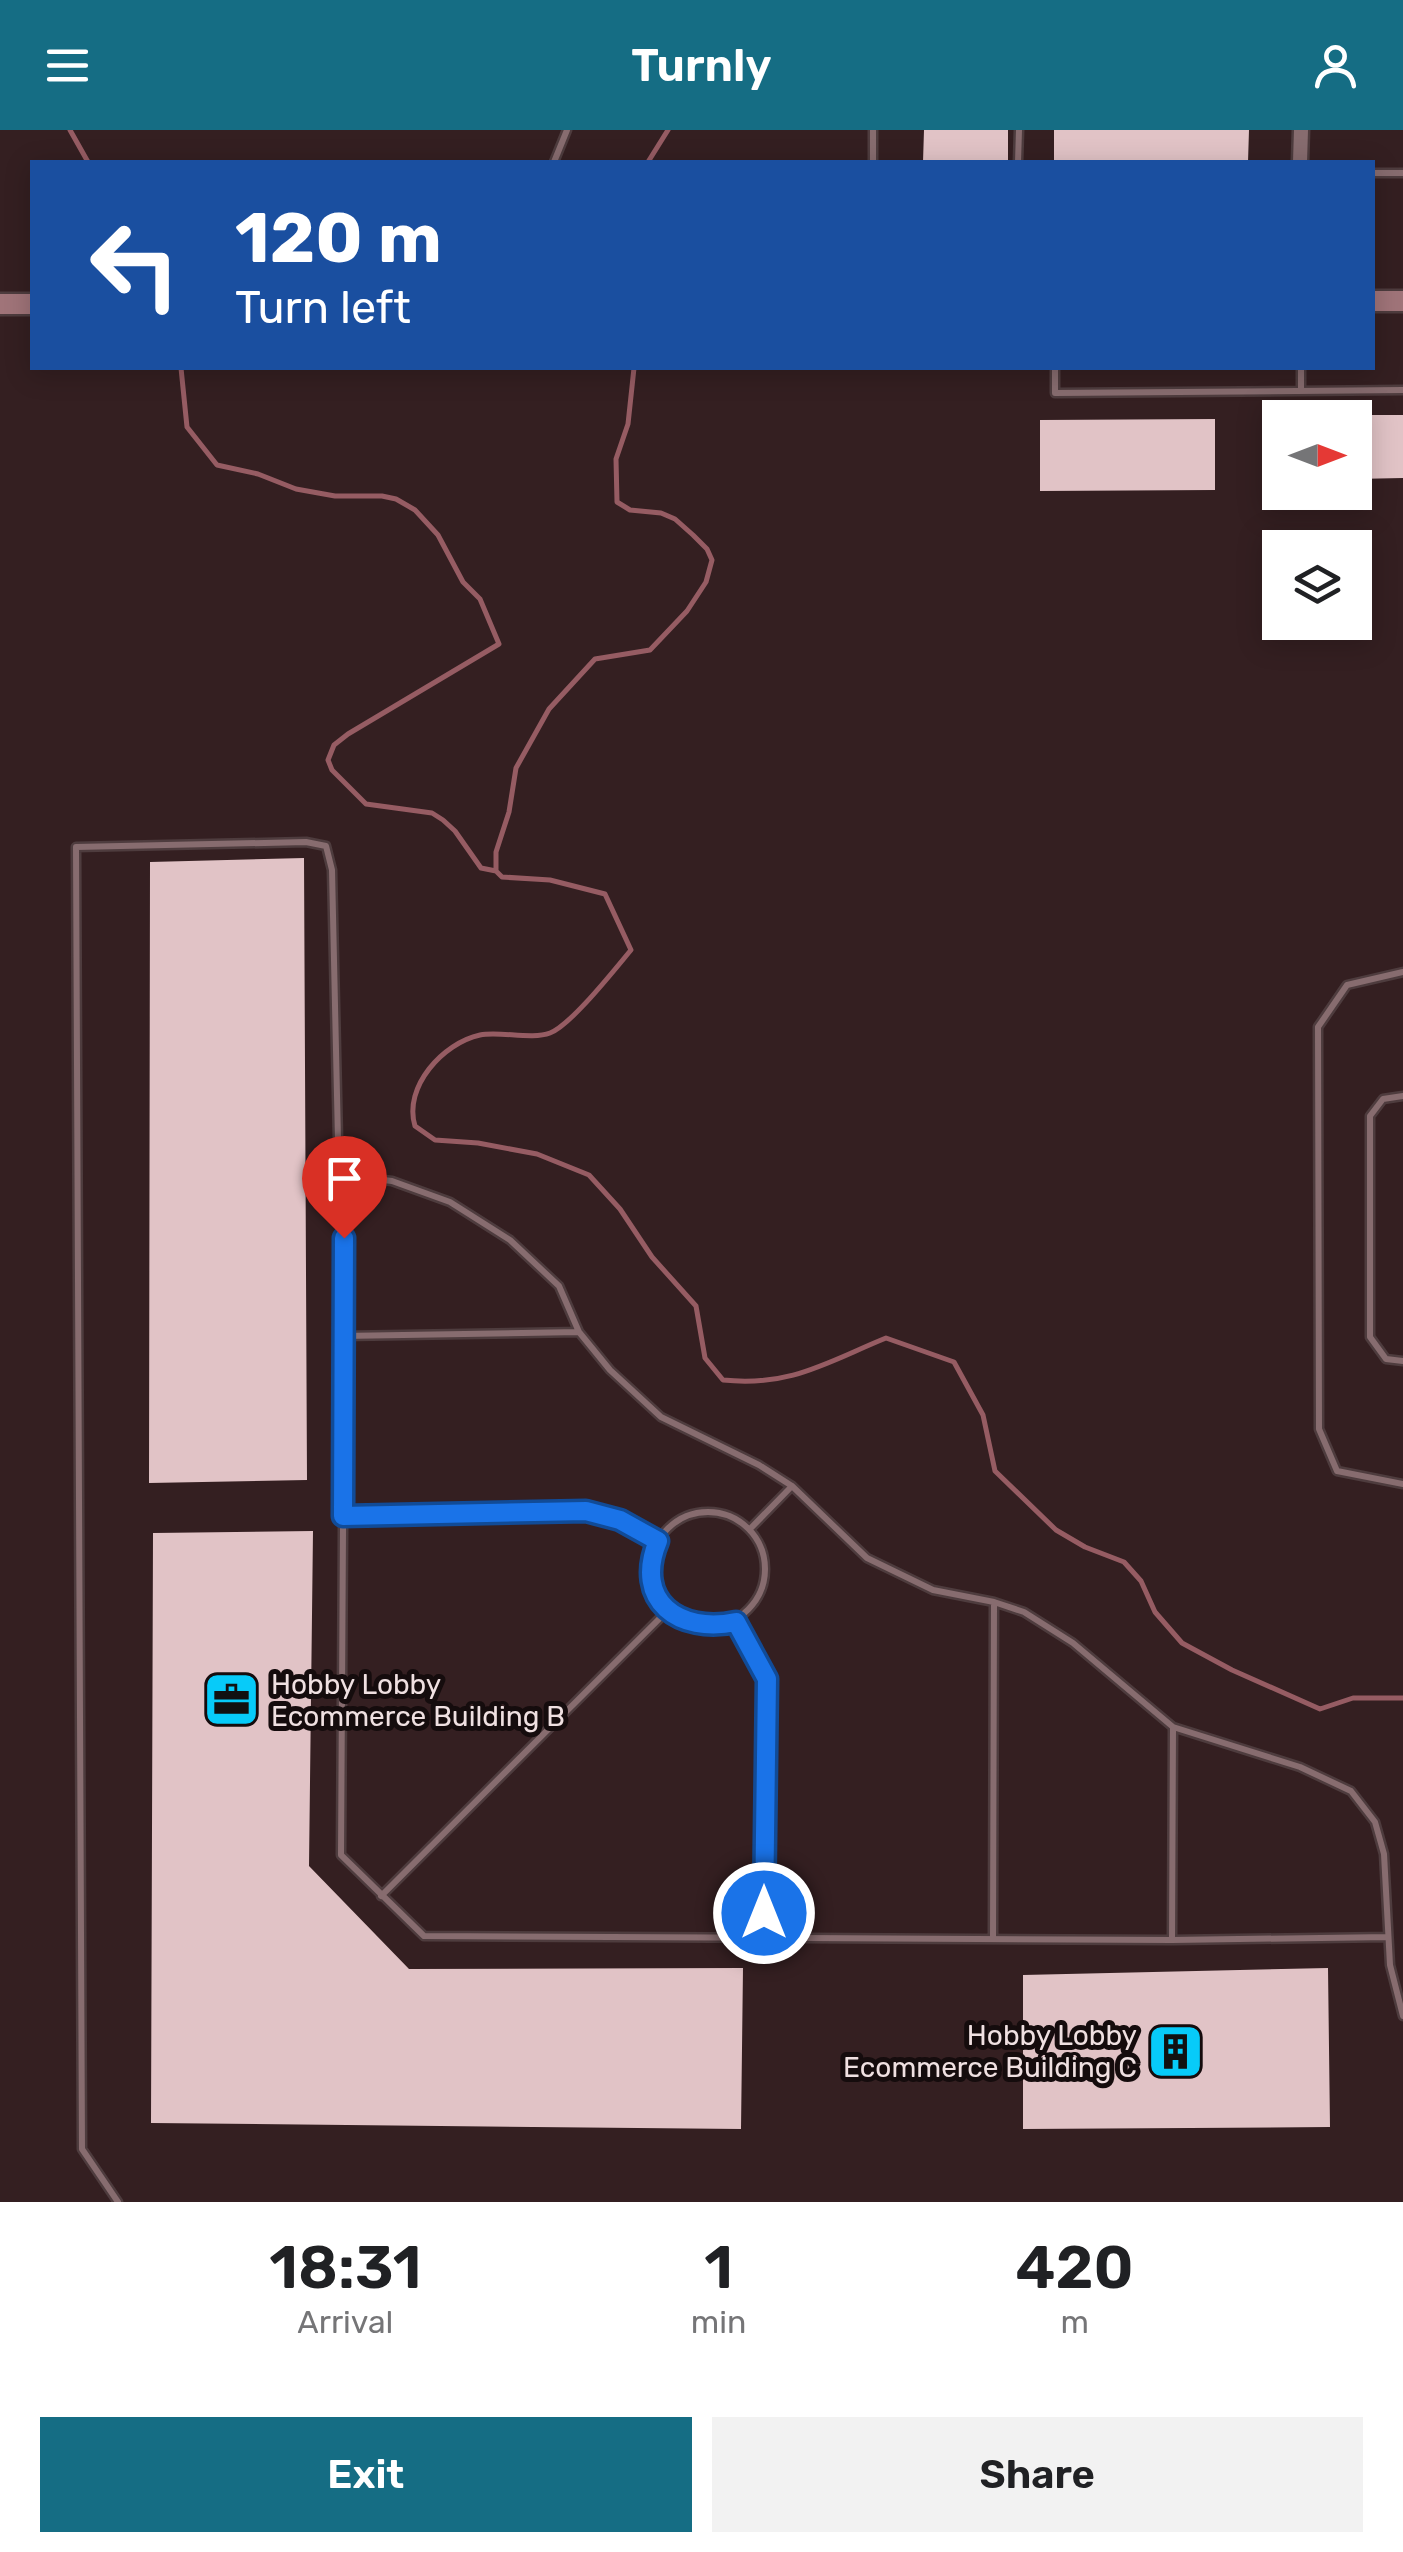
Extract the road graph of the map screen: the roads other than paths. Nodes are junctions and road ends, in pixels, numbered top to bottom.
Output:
1 (567, 130) edge
2 (873, 130) edge
3 (1019, 130) edge
4 (1300, 130) edge
5 (555, 160) edge
6 (874, 160) edge
7 (1018, 160) edge
8 (1300, 160) edge
9 (1375, 172) edge
10 (1403, 173) edge
11 (1375, 301) edge
12 (1403, 301) edge
13 (0, 304) edge
14 (30, 304) edge
15 (1055, 370) edge
16 (1301, 370) edge
17 (1403, 390) edge
18 (1301, 391) junction
19 (1403, 972) edge
20 (1403, 1096) edge
21 (358, 1176) junction
22 (578, 1332) junction
23 (342, 1336) junction
24 (1403, 1361) edge
25 (1403, 1484) edge
26 (792, 1486) junction
27 (343, 1516) junction
28 (750, 1529) junction
29 (658, 1541) junction
30 (994, 1602) junction
31 (668, 1610) junction
32 (736, 1622) junction
33 (1173, 1727) junction
34 (381, 1896) junction
35 (1388, 1937) junction
36 (764, 1938) junction
37 (993, 1938) junction
38 (1172, 1940) junction
39 (1403, 2016) edge
40 (118, 2202) edge

1 - 5 lane
2 - 6 lane
3 - 7 lane
4 - 8 street
9 - 10 lane
11 - 12 main road
13 - 14 main road
15 - 18 lane
16 - 18 lane
17 - 18 lane
19 - 25 lane
20 - 24 lane
21 - 22 lane
21 - 23 lane
21 - 40 lane
22 - 23 lane
22 - 26 lane
23 - 27 lane
26 - 28 lane
26 - 30 lane
27 - 29 lane
27 - 34 lane
28 - 29 lane
28 - 32 lane
29 - 31 lane
30 - 33 lane
30 - 37 lane
31 - 32 lane
31 - 34 lane
32 - 36 lane
33 - 35 lane
33 - 38 lane
34 - 36 lane
35 - 38 lane
35 - 39 lane
36 - 37 lane
37 - 38 lane

